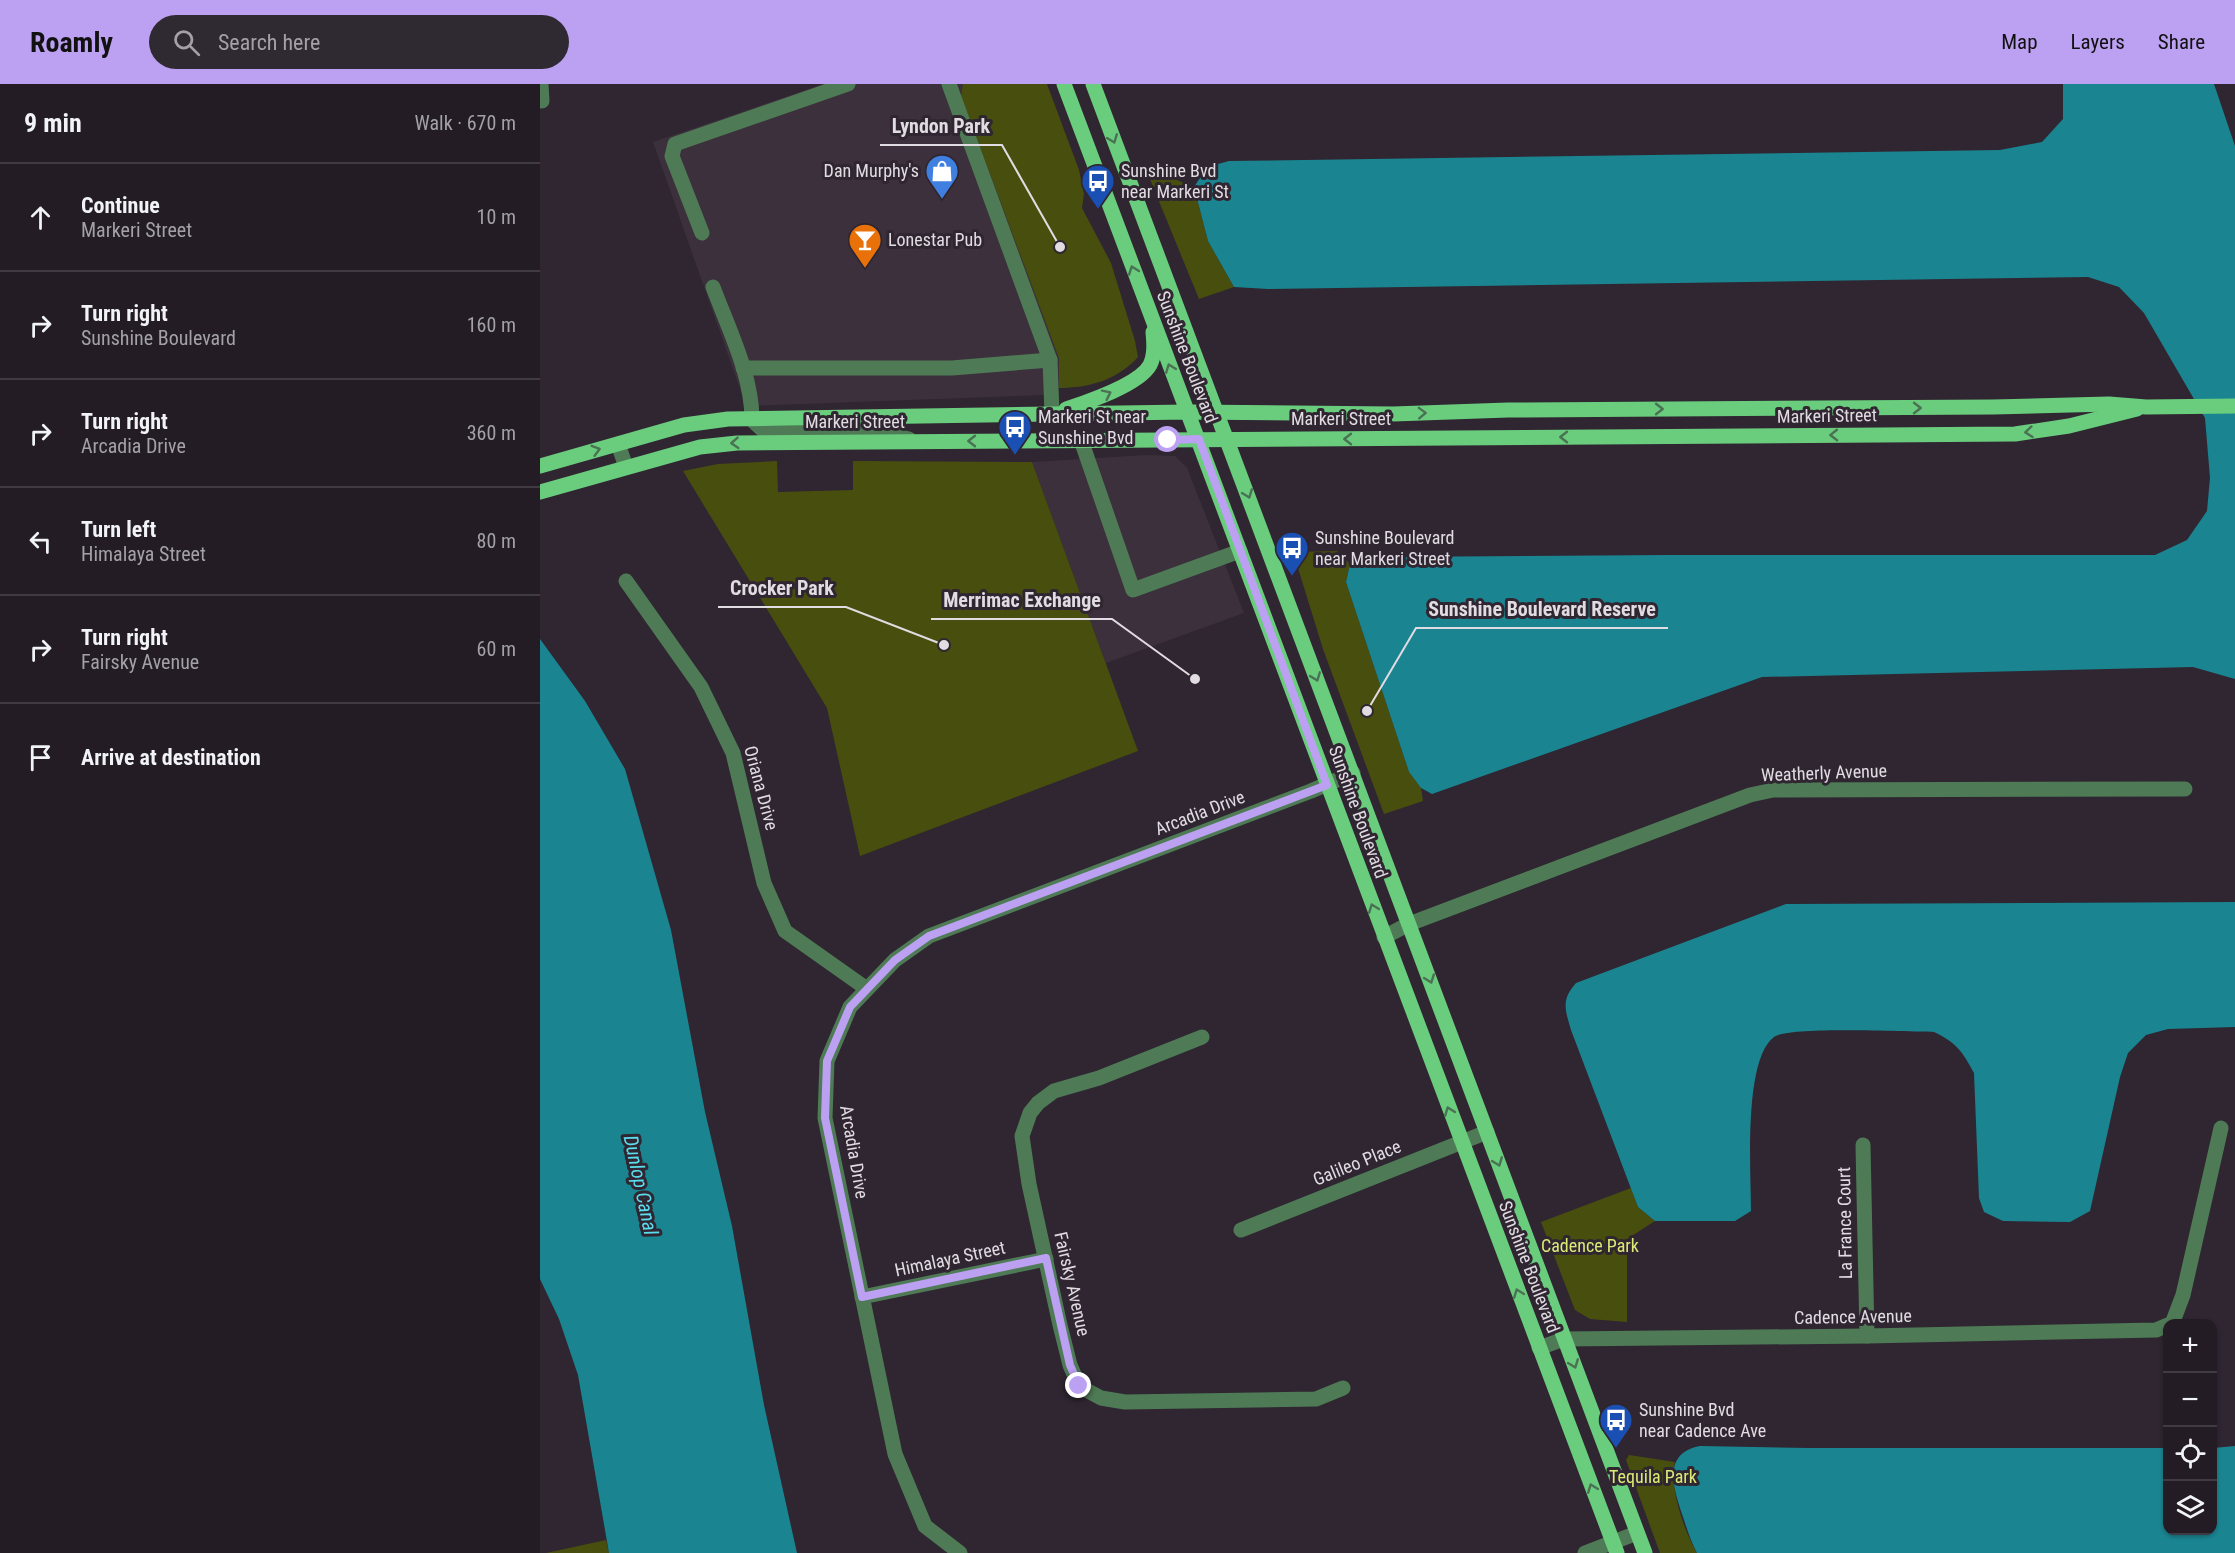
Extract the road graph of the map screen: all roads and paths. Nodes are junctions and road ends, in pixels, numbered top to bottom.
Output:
1 (541, 84) edge
2 (848, 84) edge
3 (949, 84) edge
4 (1064, 84) edge
5 (1093, 84) edge
6 (542, 101) dead end
7 (702, 233) dead end
8 (713, 288) dead end
9 (1153, 325) junction
10 (1050, 360) junction
11 (743, 368) junction
12 (2066, 406) junction
13 (2235, 406) edge
14 (1622, 409) junction
15 (1217, 411) junction
16 (2111, 411) junction
17 (1188, 412) junction
18 (1052, 414) junction
19 (753, 420) junction
20 (2069, 426) junction
21 (1623, 437) junction
22 (1199, 439) junction
23 (1227, 439) junction
24 (1081, 440) junction
25 (918, 441) junction
26 (618, 444) junction
27 (540, 466) edge
28 (626, 467) junction
29 (540, 492) edge
30 (1240, 551) junction
31 (626, 581) dead end
32 (1353, 773) junction
33 (1327, 785) junction
34 (2185, 789) dead end
35 (1409, 924) junction
36 (1384, 937) junction
37 (867, 989) junction
38 (1202, 1037) dead end
39 (2222, 1128) dead end
40 (1487, 1132) junction
41 (1461, 1142) junction
42 (1863, 1145) dead end
43 (1241, 1230) dead end
44 (1046, 1258) junction
45 (862, 1297) junction
46 (2172, 1319) edge
47 (2163, 1327) edge
48 (1867, 1336) junction
49 (1564, 1339) junction
50 (1539, 1348) junction
51 (1343, 1388) dead end
52 (1637, 1533) junction
53 (1615, 1548) edge
54 (957, 1552) edge
55 (1585, 1553) edge
56 (1645, 1553) edge

1 - 6 street
2 - 7 street
3 - 10 street
9 -> 4 main road, Sunshine Boulevard
5 -> 15 main road, Sunshine Boulevard
8 - 11 street
17 -> 9 main road, Sunshine Boulevard
18 -> 9 main road
10 - 11 street
10 - 18 street
11 - 19 street
14 -> 12 main road, Markeri Street
12 - 16 main road, Markeri Street
12 - 20 main road
13 - 16 main road, Markeri Street
15 -> 14 main road, Markeri Street
14 - 21 main road
15 - 17 main road, Markeri Street
15 - 23 main road, Sunshine Boulevard
16 - 20 main road, Markeri Street
17 - 18 main road, Markeri Street
17 - 22 main road, Sunshine Boulevard
18 - 19 main road, Markeri Street
19 - 25 street
19 - 26 main road, Markeri Street
20 -> 21 main road, Markeri Street
21 -> 23 main road, Markeri Street
22 - 23 main road, Markeri Street
22 - 24 main road, Markeri Street
22 - 30 main road, Sunshine Boulevard
23 -> 32 main road, Sunshine Boulevard
24 -> 25 main road, Markeri Street
24 - 30 street
25 -> 28 main road, Markeri Street
27 -> 26 main road, Markeri Street
26 - 28 street
28 - 29 main road, Markeri Street
30 - 33 main road, Sunshine Boulevard
31 - 37 street, Oriana Drive
32 - 33 street, Arcadia Drive
32 - 35 main road, Sunshine Boulevard
36 -> 33 main road, Sunshine Boulevard
33 - 37 street, Arcadia Drive
34 - 35 street, Weatherly Avenue
35 - 36 street, Weatherly Avenue
35 -> 40 main road, Sunshine Boulevard
41 -> 36 main road, Sunshine Boulevard
37 - 45 street, Arcadia Drive
38 - 44 street, Fairsky Avenue
39 - 46 street, Cadence Avenue
40 - 41 street, Galileo Place
40 -> 49 main road, Sunshine Boulevard
41 - 43 street, Galileo Place
50 -> 41 main road, Sunshine Boulevard
42 - 48 street, La France Court
44 - 45 street, Himalaya Street
44 - 51 street, Fairsky Avenue
45 - 54 street, Arcadia Drive
47 - 48 street, Cadence Avenue
48 - 49 street, Cadence Avenue
49 - 50 street, Cadence Avenue
49 -> 52 main road, Sunshine Boulevard
53 -> 50 main road, Sunshine Boulevard
52 - 53 street
52 - 56 main road, Sunshine Boulevard
53 - 55 street

